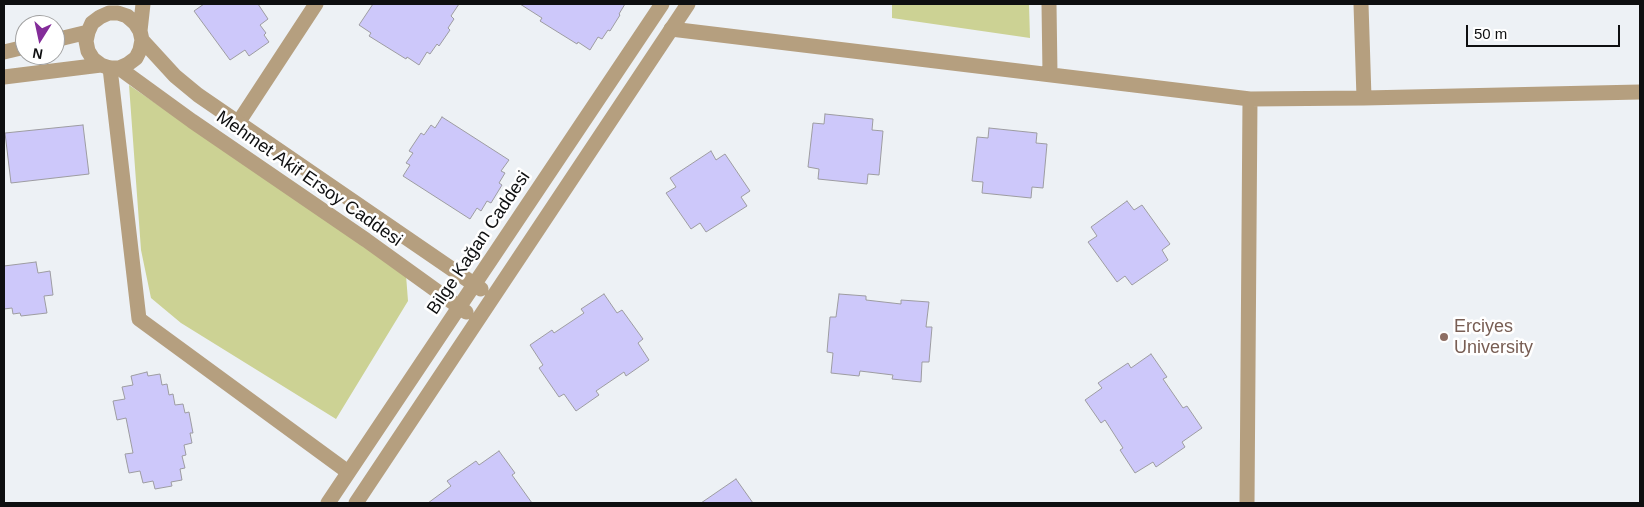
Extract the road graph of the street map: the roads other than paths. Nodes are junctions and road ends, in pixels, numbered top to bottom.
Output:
1 (99, 4) edge
2 (143, 4) edge
3 (316, 4) edge
4 (662, 4) edge
5 (688, 4) edge
6 (1048, 4) edge
7 (1361, 4) edge
8 (90, 27) junction
9 (671, 29) junction
10 (141, 35) junction
11 (65, 36) edge
12 (110, 67) junction
13 (1050, 74) junction
14 (4, 76) edge
15 (1640, 92) edge
16 (1364, 98) junction
17 (1250, 99) junction
18 (238, 123) junction
19 (474, 285) junction
20 (493, 296) junction
21 (459, 307) junction
22 (477, 320) junction
23 (348, 472) junction
24 (328, 503) edge
25 (356, 503) edge
26 (1247, 503) edge

1 - 8 street
2 - 10 street
3 - 18 street
4 - 19 street, Bilge Kağan Caddesi
5 - 9 street
6 - 13 street
7 - 16 street
8 - 10 street
8 - 11 street
8 - 12 street
9 - 13 street
9 - 20 street
10 - 12 street
10 - 18 street, Mehmet Akif Ersoy Caddesi
12 - 14 street
12 - 21 street, Mehmet Akif Ersoy Caddesi
12 - 23 street
13 - 17 street
15 - 16 street
16 - 17 street
17 - 26 street
18 - 19 street, Mehmet Akif Ersoy Caddesi
19 - 20 street, Mehmet Akif Ersoy Caddesi
19 - 21 street, Bilge Kağan Caddesi
20 - 22 street
21 - 22 street, Mehmet Akif Ersoy Caddesi
21 - 23 street, Bilge Kağan Caddesi
22 - 25 street
23 - 24 street, Bilge Kağan Caddesi

